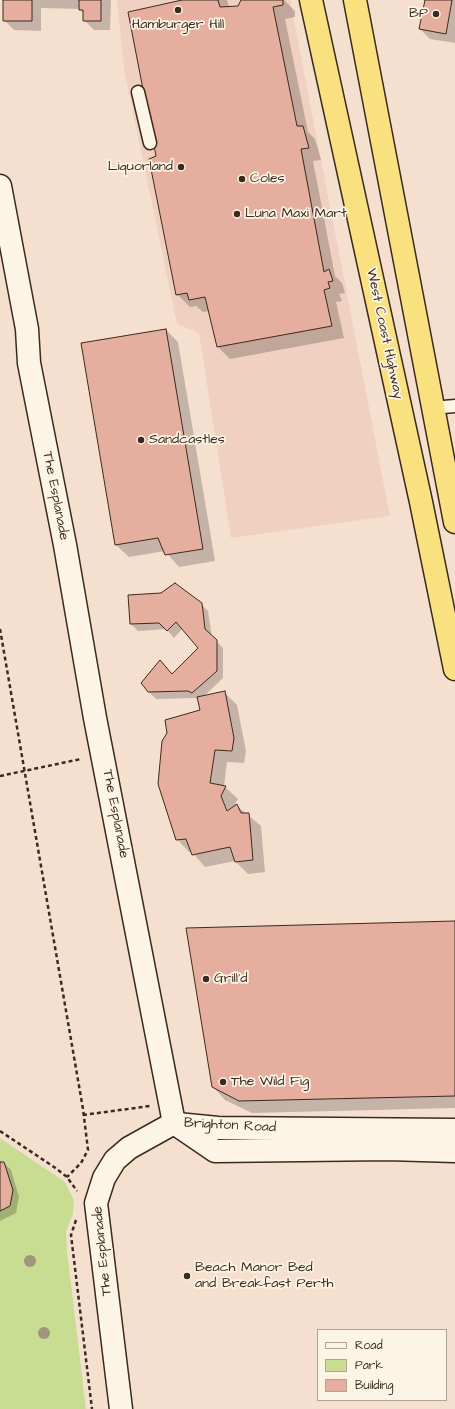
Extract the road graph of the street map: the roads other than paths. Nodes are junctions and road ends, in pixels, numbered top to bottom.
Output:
1 (311, 0) edge
2 (354, 0) edge
3 (138, 92) dead end
4 (150, 143) dead end
5 (0, 186) edge
6 (455, 406) edge
7 (432, 408) junction
8 (455, 522) edge
9 (455, 669) edge
10 (174, 1123) junction
11 (455, 1130) edge
12 (455, 1151) edge
13 (121, 1409) edge

1 - 9 highway, West Coast Highway
2 - 7 highway
3 - 4 lane
5 - 10 street, The Esplanade
6 - 7 lane
7 - 8 highway
10 - 11 street, Brighton Road
10 - 12 street, Brighton Road
10 - 13 street, The Esplanade

